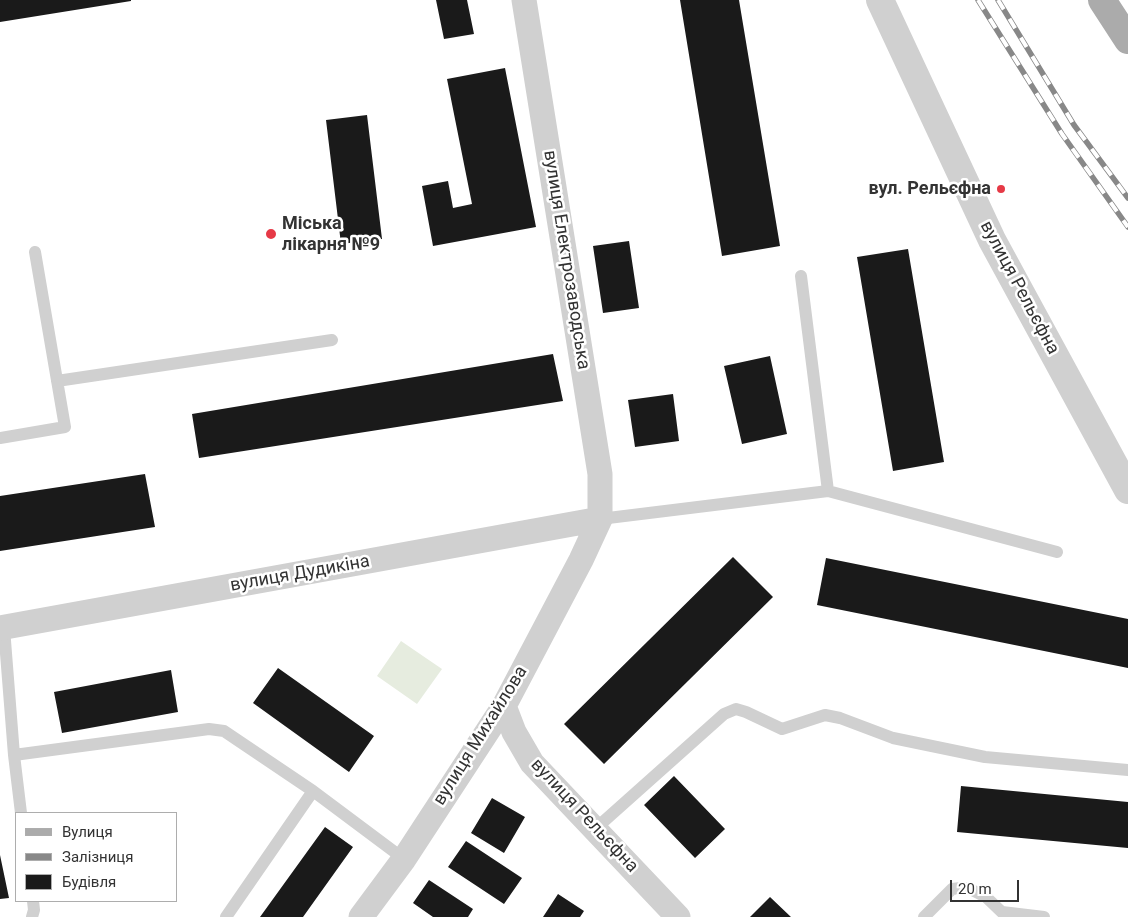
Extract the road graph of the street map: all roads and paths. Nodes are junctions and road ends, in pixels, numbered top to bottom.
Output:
1 (524, 0) edge
2 (880, 0) edge
3 (1102, 0) edge
4 (1128, 40) edge
5 (34, 252) dead end
6 (801, 276) dead end
7 (332, 340) dead end
8 (57, 382) junction
9 (0, 438) edge
10 (828, 490) junction
11 (1128, 490) edge
12 (600, 520) junction
13 (1057, 552) dead end
14 (2, 628) edge
15 (504, 706) junction
16 (14, 755) junction
17 (1128, 770) edge
18 (313, 791) junction
19 (22, 812) edge
20 (594, 830) junction
21 (404, 859) junction
22 (33, 902) edge
23 (1005, 914) edge
24 (32, 917) edge
25 (226, 917) edge
26 (361, 917) edge
27 (678, 917) edge
28 (924, 917) edge
29 (1044, 917) edge

1 - 12 street, вулиця Електрозаводська
2 - 11 street, вулиця Рельєфна
3 - 4 main road
5 - 8 lane
6 - 10 lane
7 - 8 lane
8 - 9 lane
10 - 12 lane
10 - 13 lane
12 - 14 street, вулиця Дудикіна
12 - 15 street, вулиця Михайлова
14 - 16 lane
15 - 20 street, вулиця Рельєфна
15 - 21 street, вулиця Михайлова
16 - 18 lane
16 - 19 lane
17 - 20 lane
18 - 21 lane
18 - 25 lane
20 - 27 street, вулиця Рельєфна
21 - 26 street, вулиця Михайлова
22 - 24 lane
23 - 28 lane
23 - 29 lane

